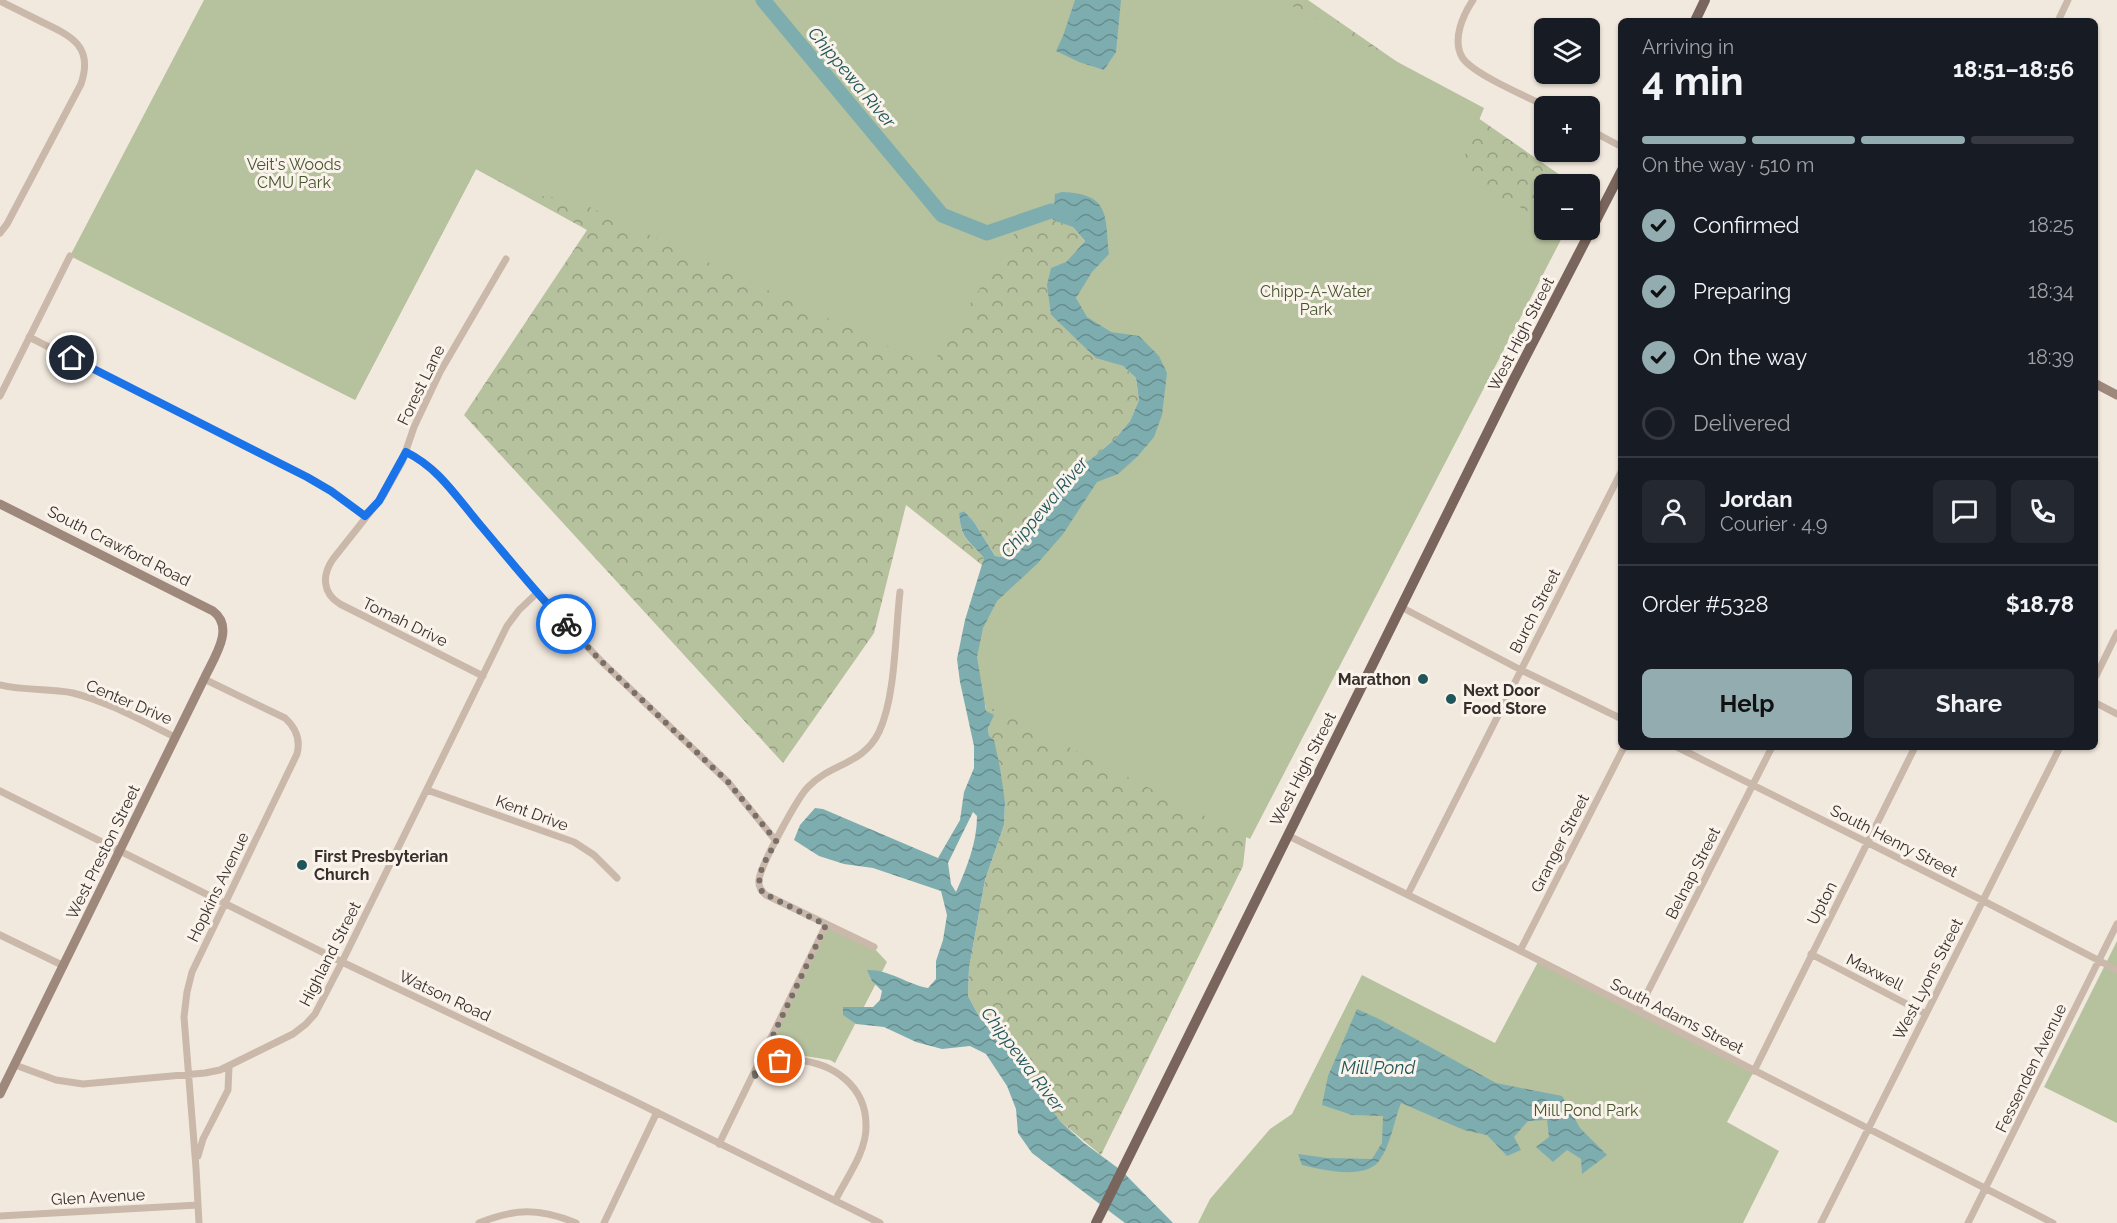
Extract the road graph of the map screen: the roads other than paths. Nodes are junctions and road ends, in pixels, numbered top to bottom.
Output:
1 (1473, 0) edge
2 (1706, 0) edge
3 (2068, 0) edge
4 (0, 1) edge
5 (1697, 18) edge
6 (2059, 18) edge
7 (1534, 100) edge
8 (1600, 135) edge
9 (1618, 145) edge
10 (1618, 178) edge
11 (0, 233) edge
12 (70, 256) dead end
13 (506, 259) dead end
14 (29, 337) junction
15 (2098, 385) edge
16 (2117, 395) edge
17 (0, 396) edge
18 (406, 452) junction
19 (1618, 478) edge
20 (0, 504) edge
21 (365, 516) junction
22 (325, 582) joint
23 (900, 592) dead end
24 (537, 593) junction
25 (1401, 607) junction
26 (222, 619) joint
27 (2117, 633) edge
28 (1521, 670) junction
29 (2098, 672) edge
30 (483, 676) junction
31 (204, 679) junction
32 (0, 687) edge
33 (2098, 704) edge
34 (2117, 714) edge
35 (1618, 717) edge
36 (175, 737) junction
37 (1622, 750) edge
38 (1683, 750) edge
39 (1770, 750) edge
40 (1913, 750) edge
41 (2058, 750) edge
42 (1752, 785) junction
43 (428, 790) junction
44 (0, 791) edge
45 (1287, 835) junction
46 (776, 841) junction
47 (1867, 842) junction
48 (120, 851) junction
49 (617, 878) dead end
50 (1408, 894) junction
51 (1983, 900) junction
52 (225, 904) junction
53 (2117, 924) edge
54 (826, 925) junction
55 (0, 935) edge
56 (873, 947) dead end
57 (1520, 951) junction
58 (1811, 954) junction
59 (2098, 961) junction
60 (342, 962) junction
61 (64, 966) junction
62 (2117, 970) edge
63 (1638, 1011) junction
64 (1926, 1014) junction
65 (15, 1065) junction
66 (229, 1067) junction
67 (1754, 1071) junction
68 (188, 1074) junction
69 (752, 1079) junction
70 (0, 1093) edge
71 (657, 1112) junction
72 (1868, 1128) junction
73 (719, 1144) junction
74 (196, 1168) junction
75 (1987, 1189) junction
76 (835, 1201) junction
77 (198, 1205) junction
78 (0, 1216) edge
79 (199, 1223) edge
80 (479, 1223) edge
81 (576, 1223) edge
82 (604, 1223) edge
83 (880, 1223) edge
84 (1096, 1223) edge
85 (1821, 1223) edge
86 (1968, 1223) edge
87 (2053, 1223) edge

1 - 7 street
2 - 5 main road
3 - 6 street
4 - 11 street
8 - 9 street
10 - 25 main road, West High Street
12 - 14 street
13 - 18 street, Forest Lane
14 - 17 street
14 - 21 street
15 - 16 street
18 - 21 street, Forest Lane
18 - 24 street
19 - 28 street, Burch Street
20 - 26 street, South Crawford Road
21 - 22 street, Forest Lane
22 - 30 street, Tomah Drive
23 - 46 street
24 - 30 street, Highland Street
24 - 46 street
25 - 28 street
25 - 45 main road, West High Street
26 - 31 street, West Preston Street
27 - 29 street
28 - 35 street
28 - 50 street, Burch Street
30 - 43 street, Highland Street
31 - 36 street, West Preston Street
31 - 52 street, Hopkins Avenue
32 - 36 street, Center Drive
33 - 34 street
36 - 48 street, West Preston Street
37 - 57 street, Granger Street
38 - 42 street, South Henry Street
39 - 42 street, Belnap Street
40 - 47 street, Upton
41 - 51 street, West Lyons Street
42 - 47 street, South Henry Street
42 - 63 street, Belnap Street
43 - 49 street, Kent Drive
43 - 60 street, Highland Street
44 - 48 street, Watson Road
45 - 50 street, South Adams Street
45 - 84 main road, West High Street
46 - 54 street
47 - 51 street, South Henry Street
47 - 58 street, Upton
48 - 52 street, Watson Road
48 - 61 street, West Preston Street
50 - 57 street, South Adams Street
51 - 59 street, South Henry Street
51 - 64 street, West Lyons Street
52 - 60 street, Watson Road
52 - 68 street, Hopkins Avenue
53 - 59 street, Fessenden Avenue
54 - 56 street
54 - 69 street
55 - 61 street
57 - 63 street, South Adams Street
58 - 64 street, Maxwell
58 - 67 street, Upton
59 - 62 street, South Henry Street
59 - 75 street, Fessenden Avenue
60 - 66 street, Highland Street
60 - 71 street, Watson Road
61 - 65 street, West Preston Street
63 - 67 street, South Adams Street
64 - 72 street, West Lyons Street
65 - 68 street, Highland Street
65 - 70 street, West Preston Street
66 - 68 street, Highland Street
66 - 74 street, Hopkins Avenue
67 - 72 street, South Adams Street
68 - 74 street, Hopkins Avenue
69 - 73 street
69 - 76 street
71 - 73 street, Watson Road
71 - 82 street
72 - 75 street, South Adams Street
72 - 85 street, West Lyons Street
73 - 76 street, Watson Road
74 - 77 street, Hopkins Avenue
75 - 86 street, Fessenden Avenue
75 - 87 street, South Adams Street
76 - 83 street, Watson Road
77 - 78 street, Glen Avenue
77 - 79 street, Hopkins Avenue
80 - 81 street

